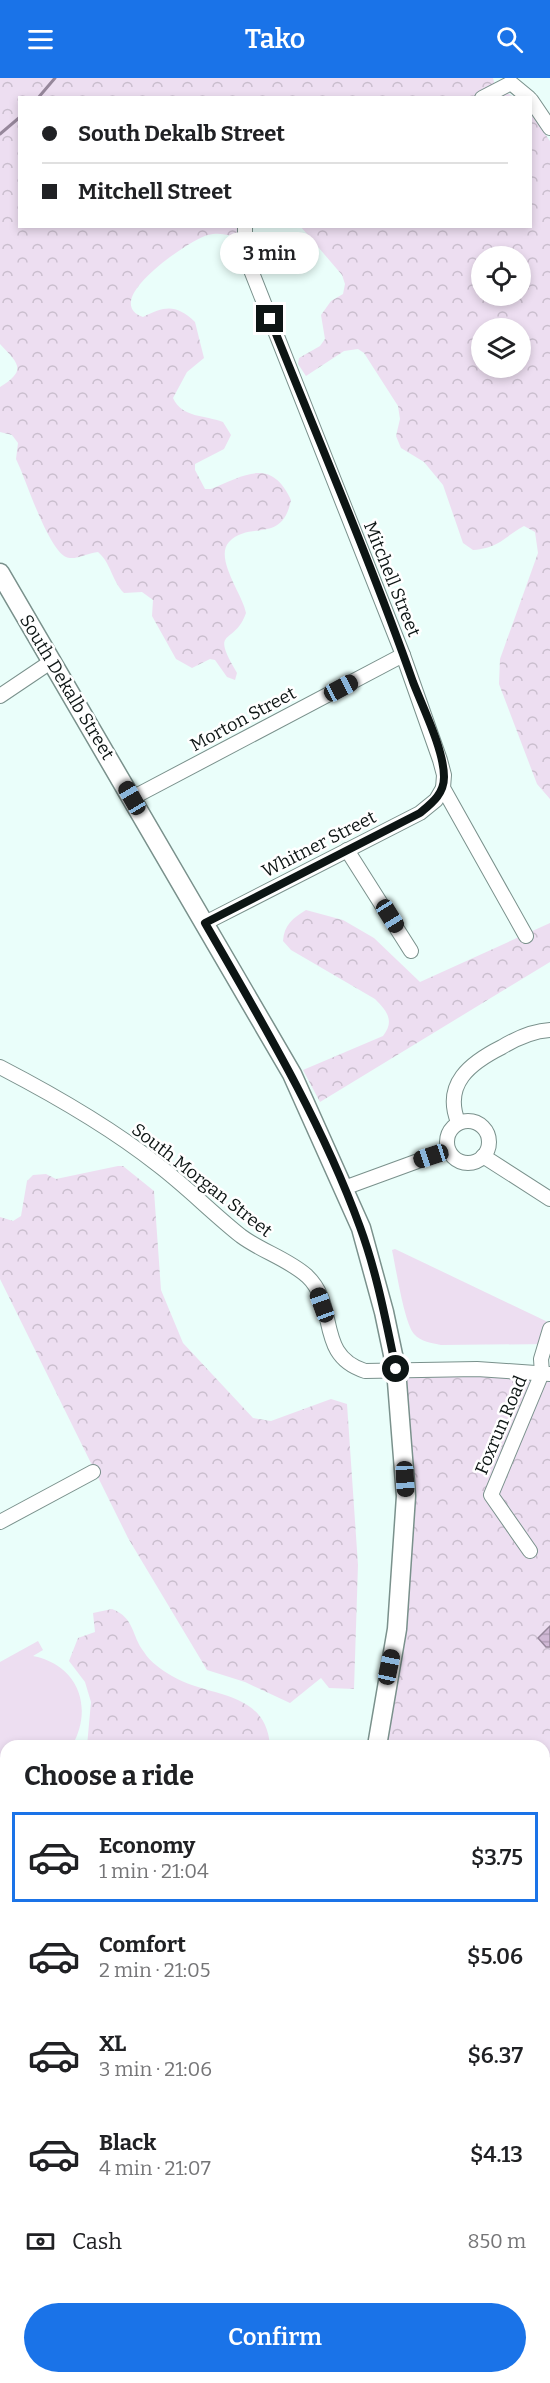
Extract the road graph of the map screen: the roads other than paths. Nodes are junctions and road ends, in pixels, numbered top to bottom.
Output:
1 (514, 81) edge
2 (486, 96) edge
3 (527, 96) edge
4 (532, 102) edge
5 (550, 128) edge
6 (245, 228) edge
7 (0, 573) edge
8 (403, 655) junction
9 (52, 661) junction
10 (0, 696) edge
11 (443, 788) junction
12 (132, 798) junction
13 (347, 850) junction
14 (205, 923) junction
15 (526, 936) dead end
16 (411, 951) dead end
17 (550, 1030) edge
18 (0, 1067) edge
19 (458, 1122) junction
20 (448, 1150) junction
21 (483, 1156) junction
22 (344, 1188) junction
23 (550, 1199) edge
24 (550, 1329) edge
25 (396, 1369) junction
26 (546, 1373) edge
27 (93, 1472) dead end
28 (0, 1522) edge
29 (530, 1551) dead end
30 (377, 1740) edge

1 - 2 street
1 - 3 street
4 - 5 street
6 - 8 street, Mitchell Street
7 - 9 main road, South Dekalb Street
8 - 11 street, Mitchell Street
8 - 12 street, Morton Street
9 - 10 street
9 - 12 main road, South Dekalb Street
11 - 13 street, Whitner Street
11 - 15 street, Mitchell Street
12 - 14 main road, South Dekalb Street
13 - 14 street, Whitner Street
13 - 16 street
14 - 22 main road, South Dekalb Street
17 - 19 street
18 - 25 street, South Morgan Street
19 - 20 street
19 - 21 street
20 - 21 street
20 - 22 street
21 - 23 street
22 - 25 main road, South Dekalb Street
24 - 26 street
25 - 26 street, South Morgan Street
25 - 30 main road, South Dekalb Street
26 - 29 street, Foxrun Road
27 - 28 street

